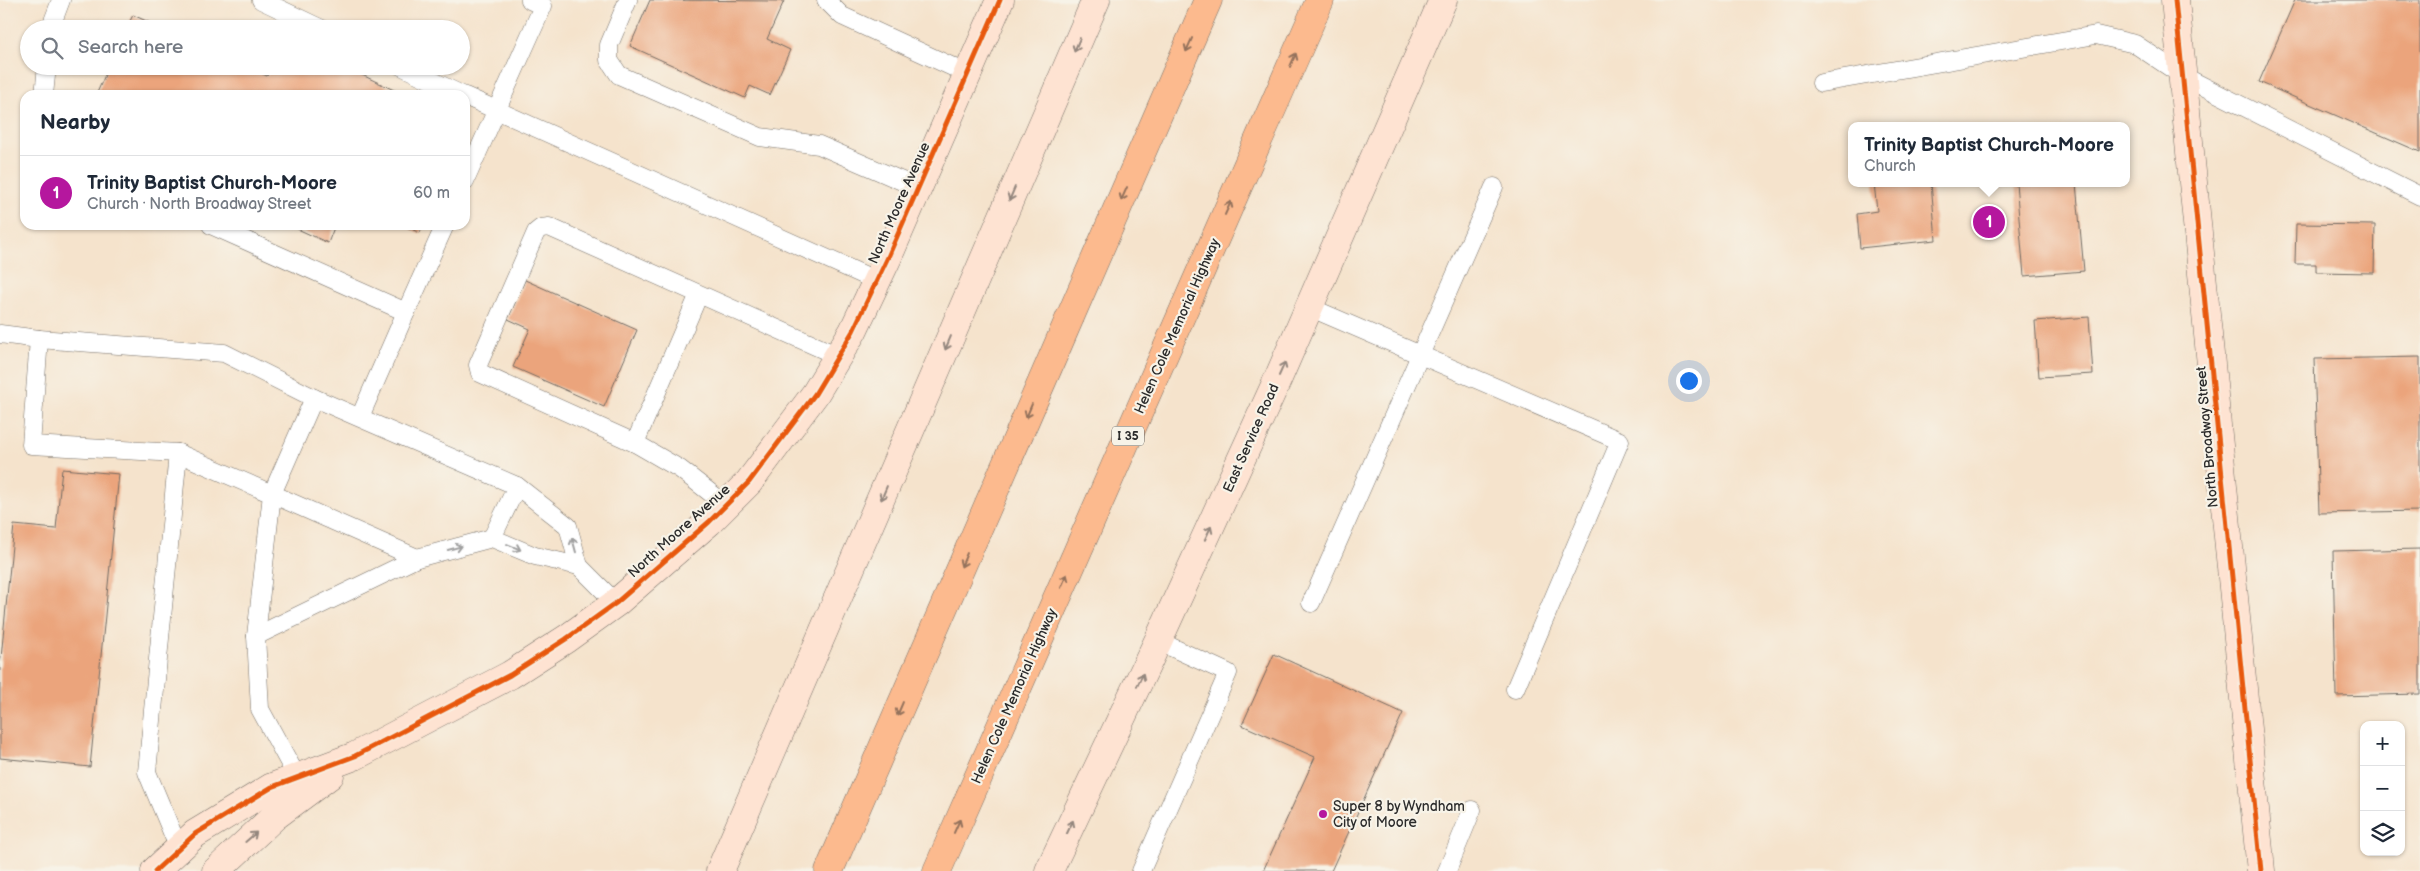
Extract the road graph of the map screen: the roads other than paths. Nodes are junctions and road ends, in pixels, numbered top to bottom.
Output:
1 (61, 0) edge
2 (261, 0) edge
3 (530, 0) edge
4 (628, 0) edge
5 (826, 0) edge
6 (1000, 0) edge
7 (1096, 0) edge
8 (1208, 0) edge
9 (1320, 0) edge
10 (1443, 0) edge
11 (2175, 0) edge
12 (53, 20) edge
13 (303, 20) edge
14 (968, 74) junction
15 (46, 75) edge
16 (420, 75) edge
17 (2183, 76) junction
18 (1821, 82) dead end
19 (45, 90) edge
20 (451, 90) edge
21 (470, 99) edge
22 (496, 111) junction
23 (470, 170) edge
24 (1494, 186) dead end
25 (918, 188) junction
26 (2420, 196) edge
27 (222, 230) edge
28 (443, 230) edge
29 (877, 281) junction
30 (699, 294) junction
31 (1309, 307) junction
32 (406, 312) junction
33 (0, 334) edge
34 (39, 339) junction
35 (838, 356) junction
36 (1419, 356) junction
37 (314, 398) junction
38 (360, 417) junction
39 (635, 443) junction
40 (178, 453) junction
41 (517, 486) junction
42 (272, 494) junction
43 (726, 505) junction
44 (492, 538) junction
45 (417, 558) junction
46 (579, 566) junction
47 (616, 603) junction
48 (1311, 603) dead end
49 (256, 636) junction
50 (1158, 641) junction
51 (1515, 689) dead end
52 (355, 756) junction
53 (297, 777) junction
54 (1472, 810) dead end
55 (178, 850) junction
56 (155, 871) edge
57 (216, 871) edge
58 (720, 871) edge
59 (829, 871) edge
60 (937, 871) edge
61 (1049, 871) edge
62 (1141, 871) edge
63 (1447, 871) edge
64 (2261, 871) edge

1 - 12 lane
2 - 13 lane
3 - 22 lane
4 - 25 lane
5 - 14 lane
6 - 14 street, North Moore Avenue
7 -> 58 street
8 -> 59 highway
60 -> 9 highway, Helen Cole Memorial Highway / I 35
10 - 31 street, East Service Road
11 - 17 street, North Broadway Street
14 - 25 street, North Moore Avenue
15 - 19 lane
16 - 20 lane
17 - 18 lane
17 - 26 lane
17 - 64 street, North Broadway Street
21 - 22 lane
22 - 23 lane
22 - 29 lane
24 - 36 lane
25 - 29 street, North Moore Avenue
27 - 32 lane
28 - 32 lane
29 - 35 street, North Moore Avenue
30 - 35 lane
30 - 39 lane
30 - 39 lane
31 - 36 lane
50 -> 31 street, East Service Road
32 - 38 lane
33 - 34 lane
34 - 37 lane
34 - 40 lane
35 - 43 street, North Moore Avenue
36 - 48 lane
36 - 51 lane
37 - 38 lane
37 - 42 lane
38 - 41 lane
39 - 43 lane
40 - 42 lane
40 - 55 lane
41 - 44 lane
46 -> 41 lane
42 - 45 lane
42 - 49 lane
43 - 47 street, North Moore Avenue
45 -> 44 lane
44 -> 46 lane
45 - 49 lane
46 - 47 lane
47 - 52 street, North Moore Avenue
49 - 53 lane
61 -> 50 street, East Service Road
50 - 62 lane
52 - 53 street, North Moore Avenue
57 -> 52 street, North Moore Avenue
53 - 55 street, North Moore Avenue
54 - 63 lane
55 - 56 street, North Moore Avenue

